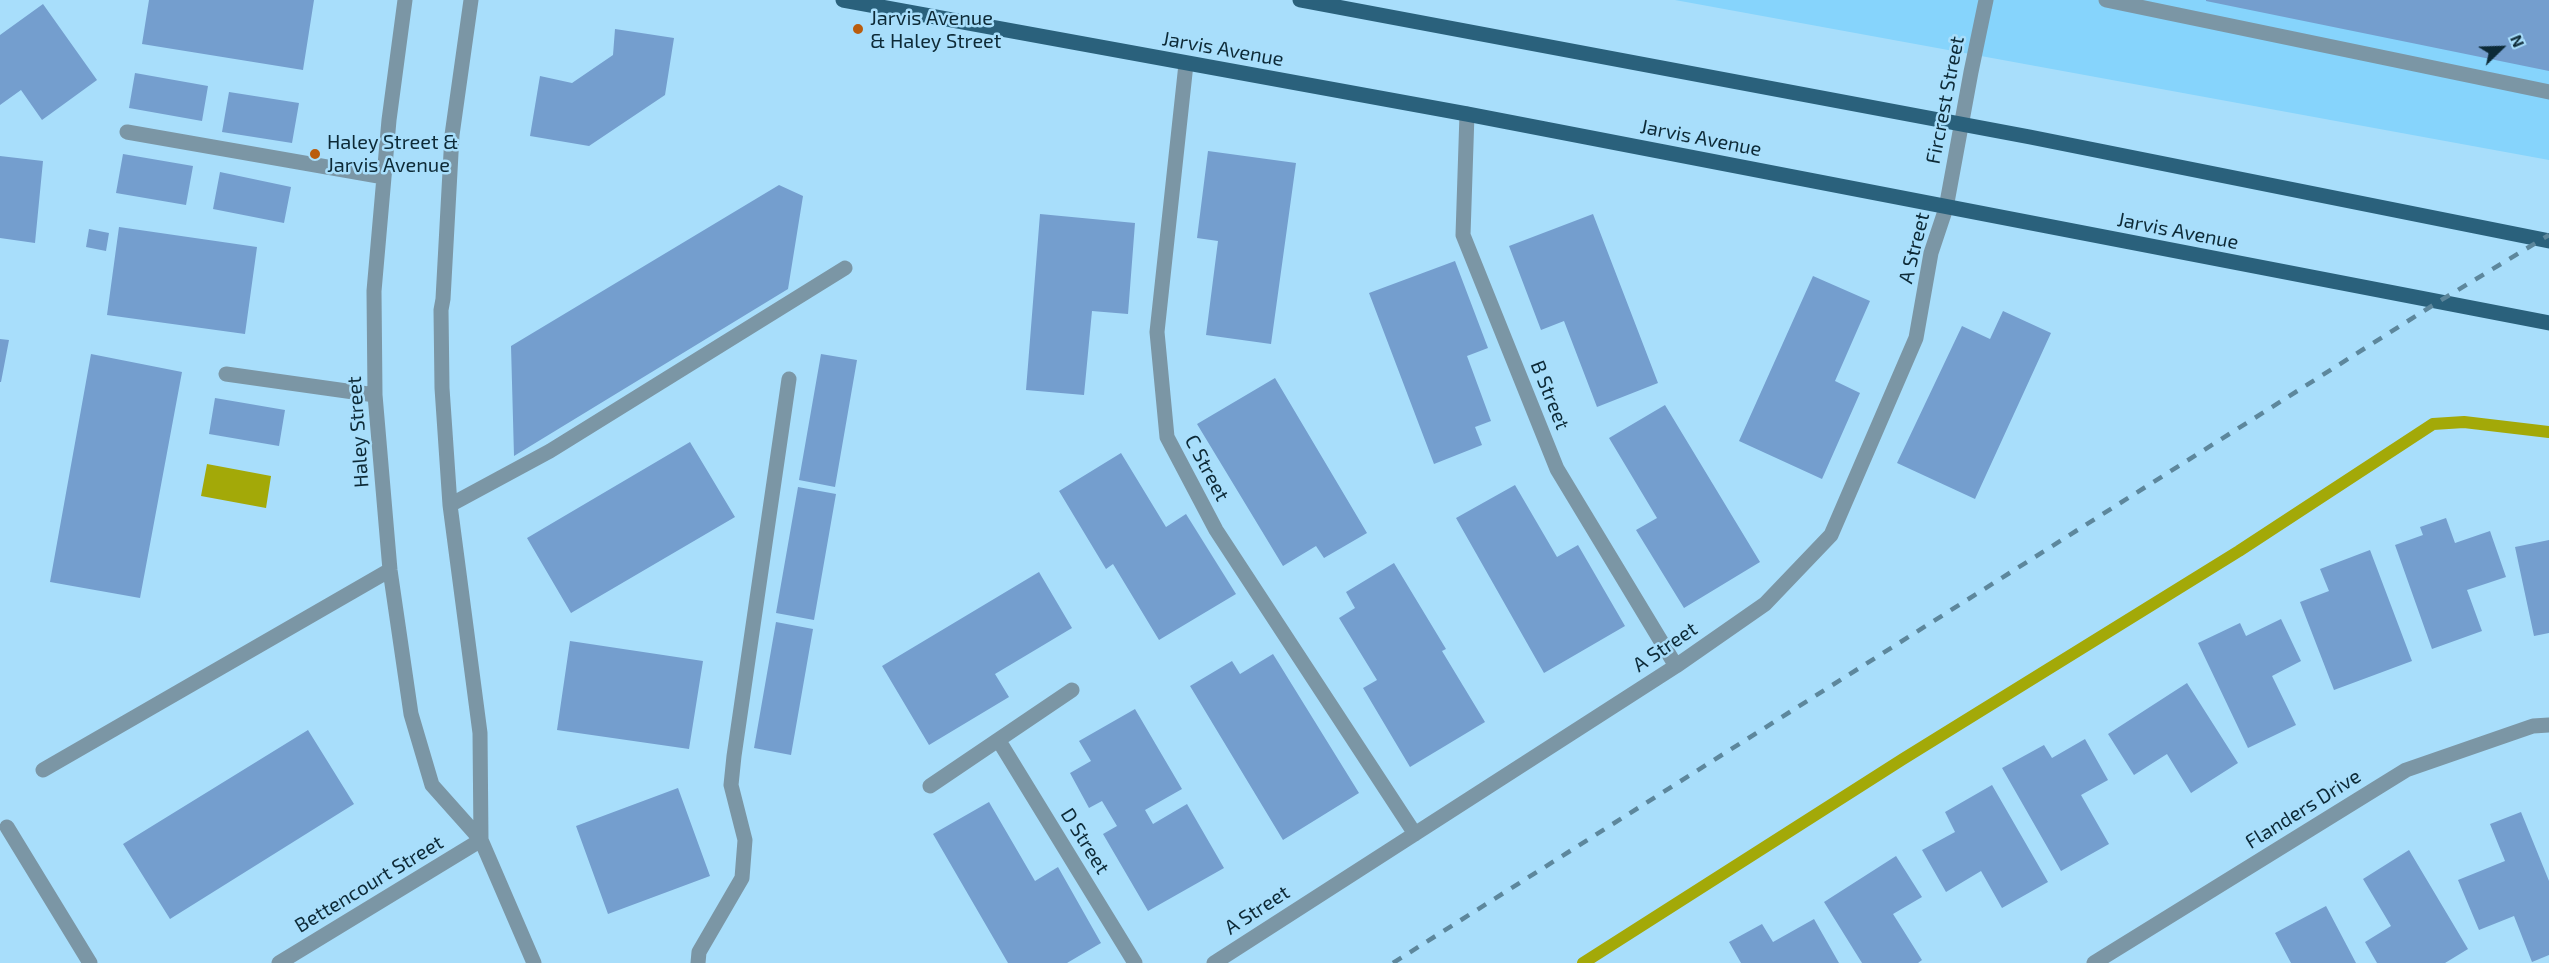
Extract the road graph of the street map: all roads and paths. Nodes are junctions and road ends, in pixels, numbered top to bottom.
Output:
1 (405, 0) edge
2 (471, 0) edge
3 (843, 0) edge
4 (1300, 0) edge
5 (1986, 0) edge
6 (2106, 0) edge
7 (1186, 64) junction
8 (2549, 92) edge
9 (1467, 114) junction
10 (1962, 125) junction
11 (127, 132) dead end
12 (384, 177) junction
13 (1946, 208) junction
14 (2549, 241) edge
15 (845, 268) dead end
16 (2549, 323) edge
17 (225, 374) dead end
18 (789, 379) dead end
19 (375, 395) junction
20 (450, 505) junction
21 (390, 570) junction
22 (1676, 666) junction
23 (1072, 690) dead end
24 (2549, 725) edge
25 (999, 741) junction
26 (43, 770) dead end
27 (930, 786) dead end
28 (7, 827) dead end
29 (1414, 834) junction
30 (481, 840) junction
31 (90, 963) edge
32 (279, 963) edge
33 (534, 963) edge
34 (698, 963) edge
35 (1135, 963) edge
36 (1214, 963) edge
37 (2094, 963) edge

1 - 12 street, Haley Street
2 - 20 street, Haley Street
3 - 7 main road, Jarvis Avenue
4 - 10 main road
5 - 10 street, Fircrest Street
6 - 8 street
7 - 9 main road, Jarvis Avenue
7 - 29 street, C Street
9 - 13 main road, Jarvis Avenue
9 - 22 street, B Street
10 - 13 street, Fircrest Street
10 - 14 main road
11 - 12 street
12 - 19 street, Haley Street
13 - 16 main road, Jarvis Avenue
13 - 22 street, A Street
15 - 20 street
17 - 19 street
18 - 34 street
19 - 21 street, Haley Street
20 - 30 street, Haley Street
21 - 26 street
21 - 30 street, Haley Street
22 - 29 street, A Street
23 - 25 street
24 - 37 street, Flanders Drive
25 - 27 street
25 - 35 street, D Street
28 - 31 street
29 - 36 street, A Street
30 - 32 street, Bettencourt Street
30 - 33 street, Haley Street

